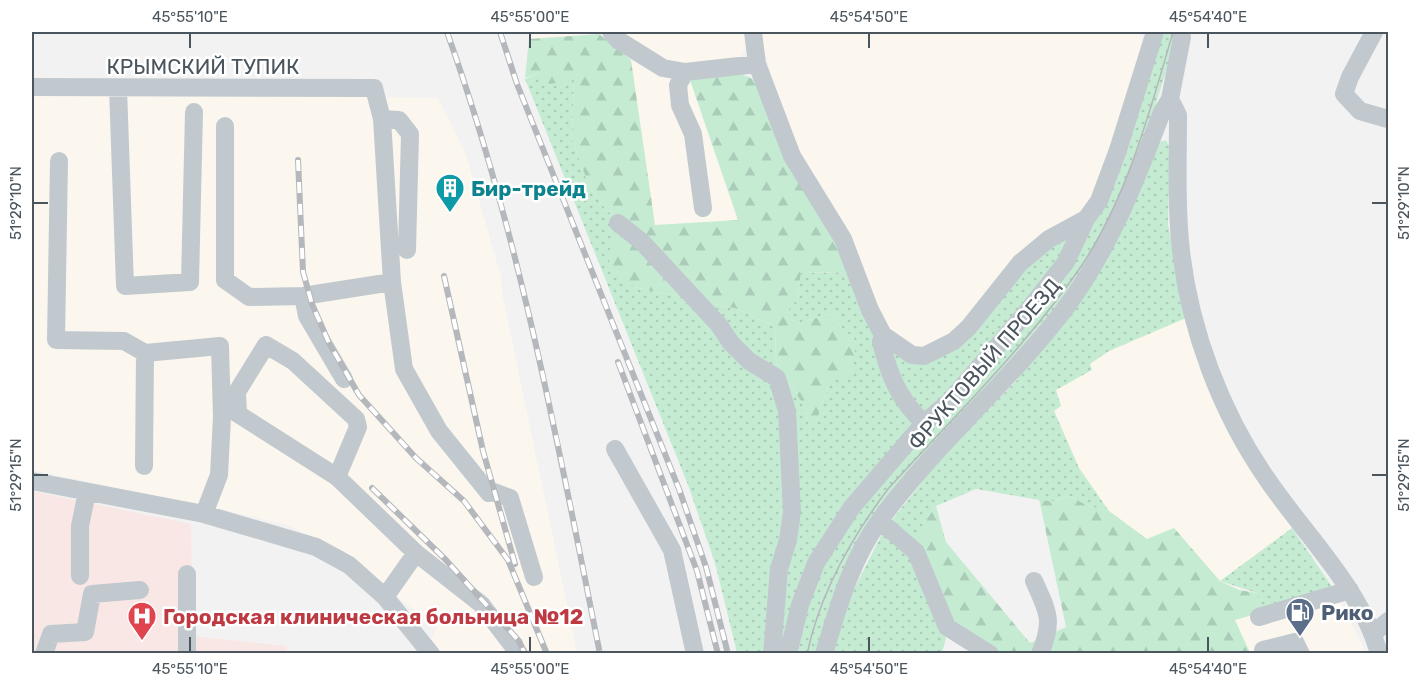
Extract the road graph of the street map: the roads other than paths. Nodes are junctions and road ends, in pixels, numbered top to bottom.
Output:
1 (611, 32) edge
2 (753, 32) edge
3 (1155, 32) edge
4 (1374, 32) edge
5 (1184, 33) edge
6 (758, 64) junction
7 (686, 72) junction
8 (32, 87) edge
9 (118, 88) junction
10 (1170, 99) junction
11 (194, 112) dead end
12 (382, 119) junction
13 (1389, 119) edge
14 (225, 126) dead end
15 (59, 161) dead end
16 (703, 208) dead end
17 (1086, 219) junction
18 (618, 223) dead end
19 (407, 250) dead end
20 (392, 282) junction
21 (303, 296) junction
22 (884, 335) junction
23 (145, 353) junction
24 (344, 379) dead end
25 (924, 423) junction
26 (615, 449) dead end
27 (144, 466) dead end
28 (337, 477) junction
29 (32, 481) edge
30 (87, 492) junction
31 (204, 514) junction
32 (880, 520) junction
33 (416, 553) junction
34 (187, 574) dead end
35 (80, 576) dead end
36 (534, 578) dead end
37 (1034, 581) dead end
38 (140, 590) dead end
39 (1350, 590) junction
40 (385, 597) junction
41 (1259, 617) dead end
42 (1389, 621) edge
43 (1374, 633) junction
44 (44, 654) edge
45 (187, 654) edge
46 (431, 654) edge
47 (519, 654) edge
48 (695, 654) edge
49 (772, 654) edge
50 (788, 654) edge
51 (824, 654) edge
52 (990, 654) edge
53 (1040, 654) edge
54 (1263, 654) edge
55 (1301, 654) edge
56 (1379, 654) edge

1 - 7 street
2 - 6 street
3 - 17 street
4 - 13 street
5 - 10 street, ФРУКТОВЫЙ ПРОЕЗД
6 - 7 street
6 - 22 street
7 - 16 street
8 - 9 street, КРЫМСКИЙ ТУПИК
9 - 11 street
9 - 12 street, КРЫМСКИЙ ТУПИК
10 - 32 street, ФРУКТОВЫЙ ПРОЕЗД
10 - 39 street, ФРУКТОВЫЙ ПРОЕЗД
12 - 19 street
12 - 20 street
14 - 21 street
15 - 23 street
17 - 22 street
17 - 25 street
18 - 49 street
20 - 21 street
20 - 36 street
21 - 24 street
22 - 25 street
23 - 27 street
23 - 31 street
25 - 50 street
26 - 48 street
28 - 28 street
28 - 33 street
29 - 30 street
30 - 31 street
30 - 35 street
31 - 40 street
32 - 51 street, ФРУКТОВЫЙ ПРОЕЗД
32 - 52 street
33 - 40 street
33 - 47 street
34 - 45 street
37 - 53 street
38 - 44 street
39 - 41 street
39 - 43 street, ФРУКТОВЫЙ ПРОЕЗД
40 - 46 street
42 - 43 street
43 - 56 street, ФРУКТОВЫЙ ПРОЕЗД
54 - 55 street

